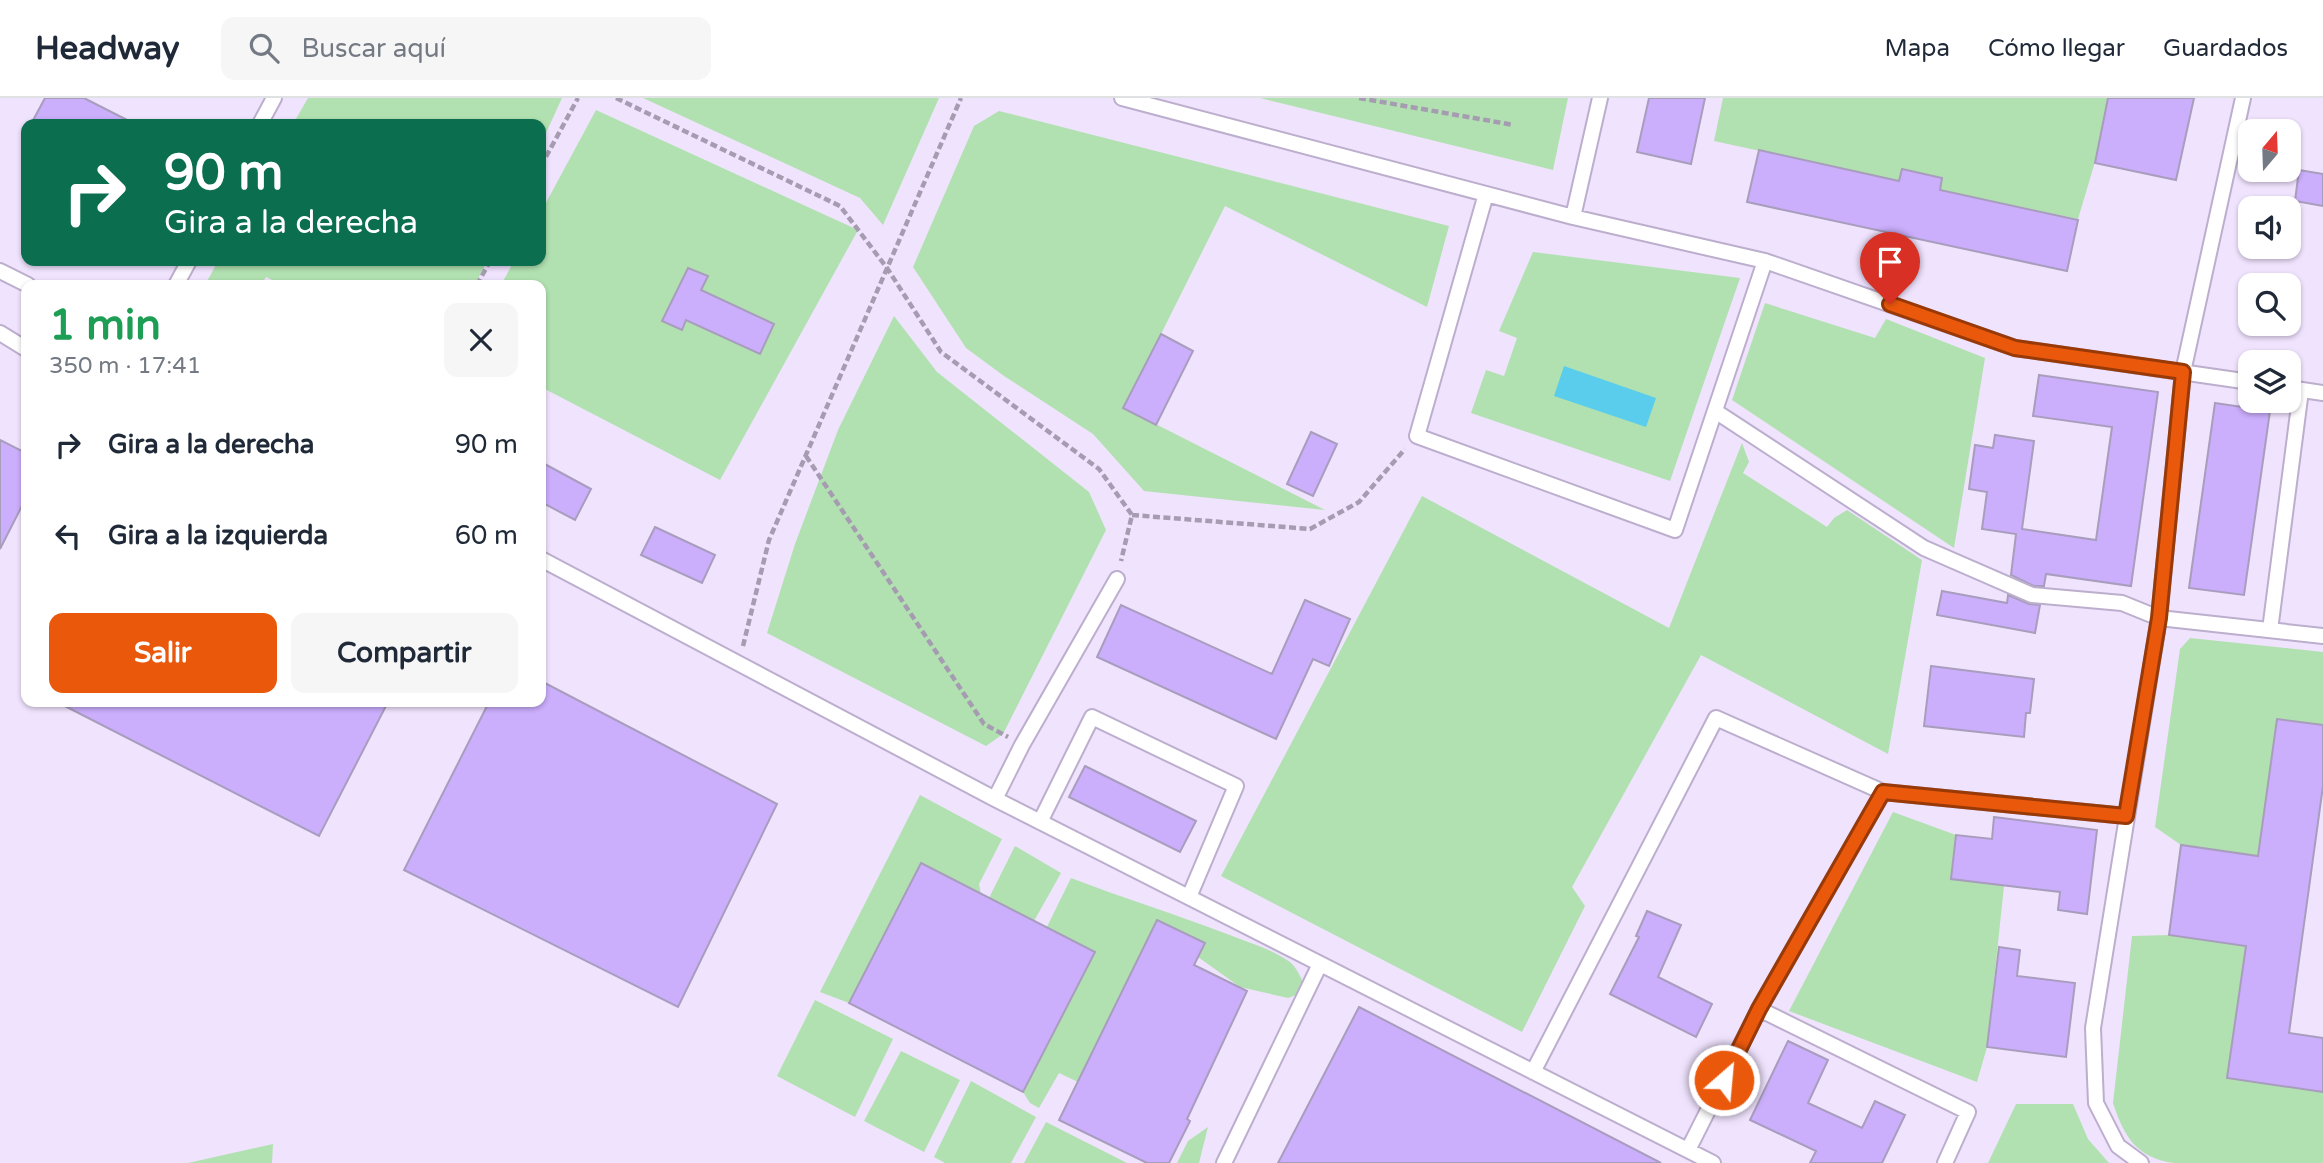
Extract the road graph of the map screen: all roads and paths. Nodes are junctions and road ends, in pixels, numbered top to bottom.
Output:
1 (274, 98) edge
2 (578, 98) edge
3 (616, 98) edge
4 (961, 98) edge
5 (1122, 98) edge
6 (1359, 98) edge
7 (1600, 98) edge
8 (2244, 98) edge
9 (263, 119) edge
10 (1514, 125) dead end
11 (546, 157) edge
12 (1486, 194) junction
13 (1573, 217) junction
14 (1765, 261) junction
15 (887, 268) junction
16 (0, 271) edge
17 (21, 282) edge
18 (0, 333) edge
19 (21, 346) edge
20 (2183, 372) junction
21 (2238, 380) edge
22 (2301, 390) edge
23 (2323, 393) edge
24 (1715, 411) junction
25 (2293, 413) edge
26 (1418, 436) junction
27 (806, 456) junction
28 (1132, 515) junction
29 (546, 562) edge
30 (1117, 579) joint
31 (2159, 618) junction
32 (2270, 630) junction
33 (2323, 636) edge
34 (738, 664) junction
35 (1022, 745) junction
36 (1883, 792) junction
37 (996, 799) junction
38 (2126, 816) junction
39 (1040, 822) junction
40 (1189, 897) junction
41 (1320, 964) junction
42 (1759, 1009) junction
43 (1533, 1072) junction
44 (1688, 1150) junction
45 (1224, 1163) edge
46 (1713, 1163) edge
47 (1945, 1163) edge
48 (2141, 1163) edge

1 - 9 lane
2 - 11 path
3 - 15 path
4 - 15 path
5 - 12 lane
6 - 10 path
7 - 13 lane
8 - 20 lane
12 - 13 lane
12 - 26 lane
13 - 14 lane
14 - 20 lane
14 - 24 lane
15 - 27 path
15 - 28 path
16 - 17 lane
18 - 19 lane
20 - 21 lane
20 - 31 lane
22 - 23 lane
24 - 26 lane
24 - 31 lane
25 - 32 lane
26 - 28 path
27 - 34 path
27 - 35 path
28 - 30 path
29 - 34 lane
30 - 35 lane
31 - 32 lane
31 - 38 lane
32 - 33 lane
34 - 37 lane
35 - 37 lane
36 - 38 lane
36 - 42 lane
36 - 43 lane
37 - 39 lane
38 - 48 lane
39 - 40 lane
39 - 40 lane
40 - 41 lane
41 - 43 lane
41 - 45 lane
42 - 44 lane
42 - 47 lane
43 - 44 lane
44 - 46 lane

